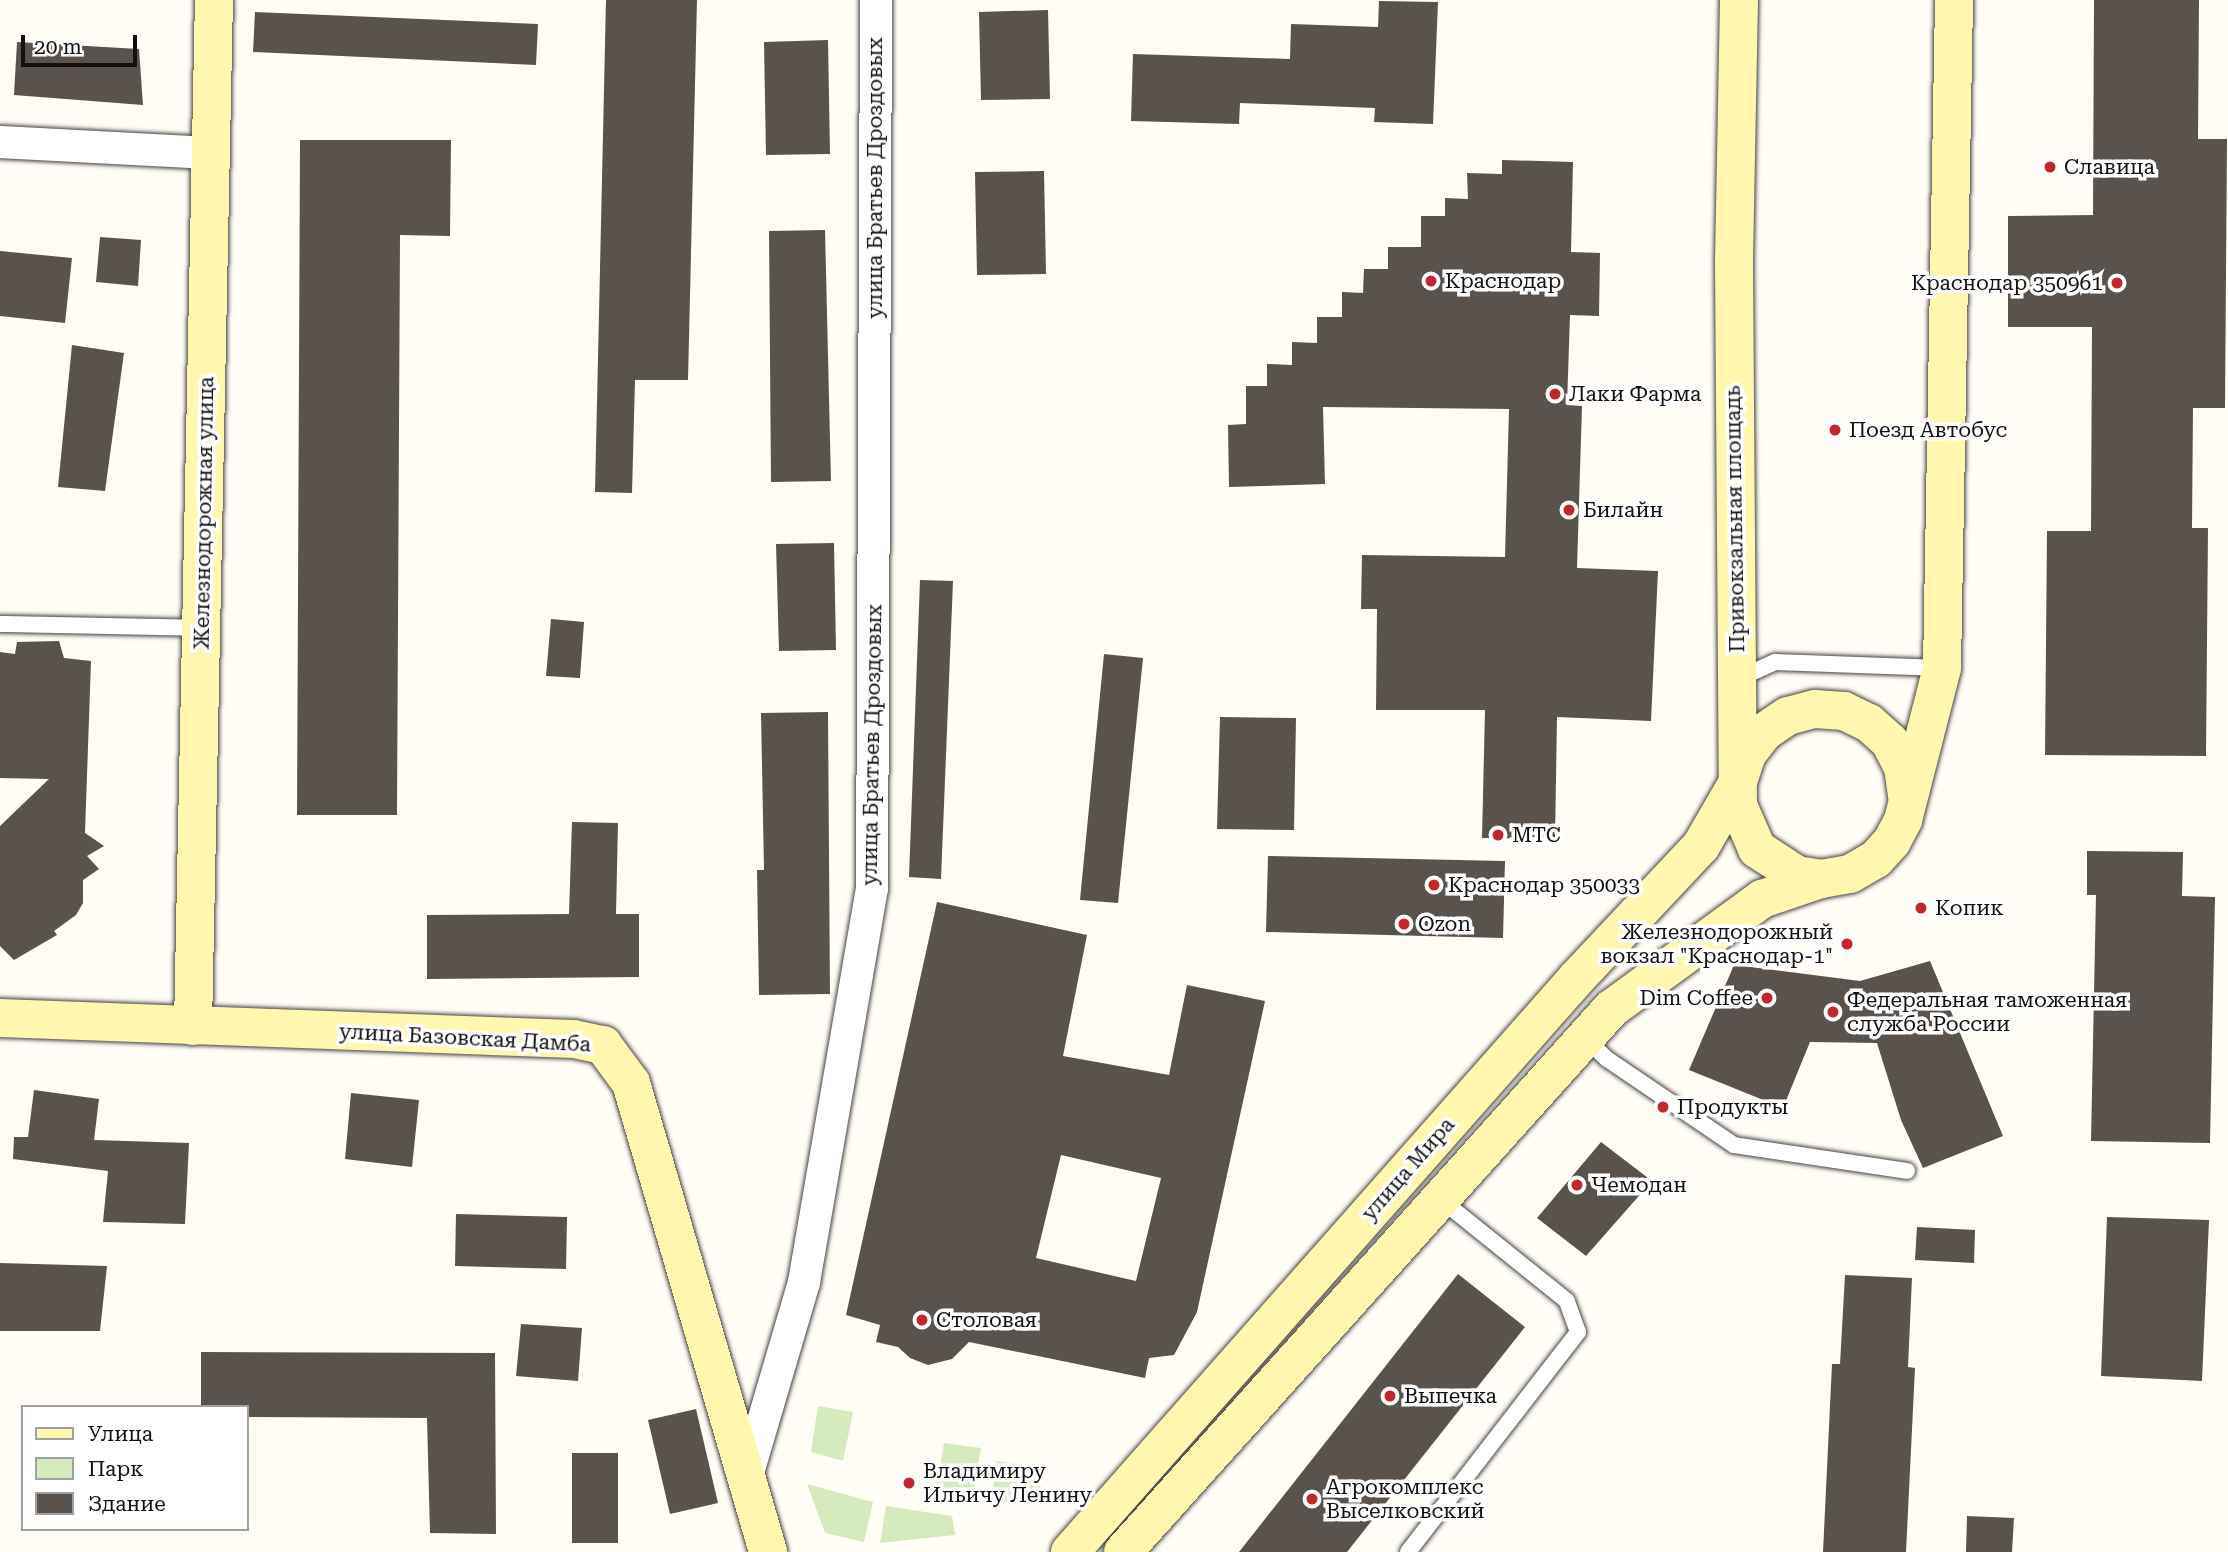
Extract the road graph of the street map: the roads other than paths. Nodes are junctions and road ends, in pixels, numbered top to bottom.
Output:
1 (214, 0) edge
2 (876, 0) edge
3 (1739, 0) edge
4 (1954, 0) edge
5 (0, 142) edge
6 (213, 153) junction
7 (0, 624) edge
8 (201, 628) junction
9 (1942, 668) junction
10 (1737, 679) junction
11 (1738, 782) junction
12 (1907, 796) junction
13 (1821, 879) junction
14 (0, 1018) edge
15 (193, 1026) junction
16 (1585, 1038) junction
17 (1907, 1171) dead end
18 (1439, 1198) junction
19 (747, 1476) junction
20 (768, 1552) edge
21 (1070, 1552) edge
22 (1123, 1552) edge
23 (1408, 1552) edge

1 - 6 street, Железнодорожная улица
2 - 19 street, улица Братьев Дроздовых
3 - 10 street, Привокзальная площадь
4 - 9 street
5 - 6 street
6 - 8 street, Железнодорожная улица
7 - 8 lane
8 - 15 street, Железнодорожная улица
9 - 10 lane
9 - 12 street
10 - 11 street, Привокзальная площадь
11 - 12 street
11 - 13 street
11 - 21 street, улица Мира
12 - 13 street
13 - 16 street, улица Мира
14 - 15 street, улица Базовская Дамба
15 - 19 street, улица Базовская Дамба
16 - 17 lane
16 - 18 street, улица Мира
18 - 22 street, улица Мира
18 - 23 lane
19 - 20 street, улица Базовская Дамба

